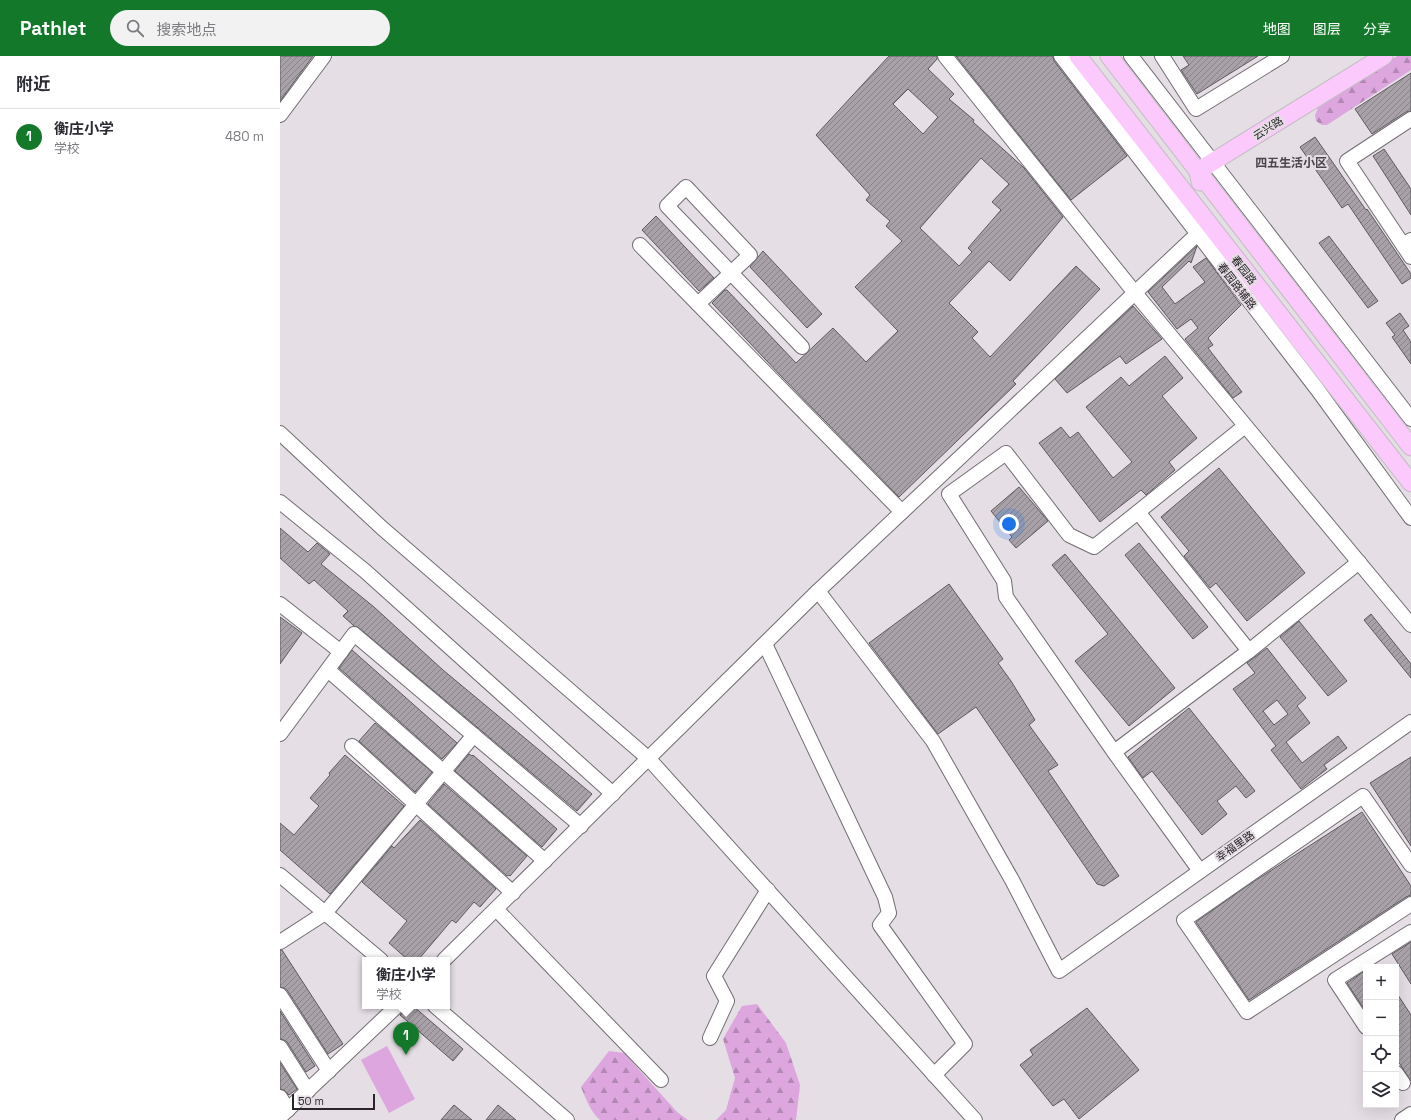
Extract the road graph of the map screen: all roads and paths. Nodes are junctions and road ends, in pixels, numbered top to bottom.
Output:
1 (324, 56) edge
2 (945, 56) edge
3 (1061, 56) edge
4 (1078, 56) edge
5 (1109, 56) edge
6 (1131, 56) edge
7 (1162, 56) edge
8 (1282, 56) edge
9 (1384, 56) edge
10 (280, 115) edge
11 (1411, 119) edge
12 (1213, 162) junction
13 (1198, 171) junction
14 (1203, 229) junction
15 (1407, 243) edge
16 (640, 245) dead end
17 (1411, 257) edge
18 (731, 273) junction
19 (1135, 293) junction
20 (698, 304) junction
21 (802, 347) dead end
22 (1411, 419) edge
23 (1245, 426) junction
24 (280, 433) edge
25 (1411, 447) edge
26 (1411, 484) edge
27 (280, 502) edge
28 (902, 512) junction
29 (1138, 512) junction
30 (1411, 518) edge
31 (1359, 562) junction
32 (818, 591) junction
33 (280, 604) edge
34 (1411, 624) edge
35 (765, 644) junction
36 (1249, 651) junction
37 (341, 652) junction
38 (328, 670) junction
39 (1411, 722) edge
40 (280, 734) edge
41 (474, 735) junction
42 (352, 746) dead end
43 (1114, 752) junction
44 (649, 759) junction
45 (443, 772) junction
46 (613, 794) junction
47 (416, 805) junction
48 (581, 826) junction
49 (545, 862) junction
50 (1411, 865) edge
51 (1200, 871) junction
52 (280, 875) edge
53 (768, 890) junction
54 (513, 893) junction
55 (1411, 904) edge
56 (496, 909) junction
57 (325, 913) junction
58 (1411, 932) edge
59 (280, 942) edge
60 (377, 957) edge
61 (447, 957) edge
62 (280, 996) edge
63 (394, 1009) edge
64 (438, 1009) edge
65 (1363, 1022) edge
66 (710, 1038) dead end
67 (280, 1047) edge
68 (329, 1071) junction
69 (934, 1074) junction
70 (661, 1080) dead end
71 (308, 1091) junction
72 (280, 1097) edge
73 (284, 1114) edge
74 (1411, 1114) edge
75 (567, 1120) edge
76 (975, 1120) edge
77 (1402, 1120) edge

1 - 10 street
2 - 19 street
3 - 14 street, 春园路辅路
4 - 14 main road, 春园路
5 - 13 main road
6 - 12 street
7 - 8 street
9 - 12 main road, 云兴路
11 - 15 street
12 - 13 main road, 云兴路
12 - 22 street
13 - 14 main road
13 - 25 main road
14 - 19 street
14 - 26 main road, 春园路
14 - 30 street, 春园路辅路
15 - 17 street
16 - 20 street
18 - 18 street
18 - 20 street
18 - 21 street
19 - 23 street
19 - 28 street
20 - 28 street
23 - 29 street
23 - 31 street
24 - 44 street
27 - 46 street
28 - 32 street
29 - 36 street
29 - 43 street
31 - 34 street
31 - 36 street
32 - 35 street
32 - 51 street, 幸福里路
33 - 37 street
35 - 44 street
35 - 69 street
36 - 43 street
37 - 38 street
37 - 41 street
38 - 40 street
38 - 45 street
39 - 51 street, 幸福里路
41 - 45 street
41 - 48 street
42 - 47 street
43 - 51 street
44 - 46 street
44 - 53 street
45 - 47 street
45 - 49 street
46 - 48 street
47 - 54 street
47 - 57 street
48 - 49 street
49 - 54 street
50 - 55 street
52 - 57 street
53 - 66 street
53 - 69 street
54 - 56 street
56 - 61 street
56 - 70 street
57 - 59 street
57 - 60 street
58 - 65 street
62 - 68 street
63 - 68 street
64 - 75 street
67 - 71 street
68 - 71 street
69 - 76 street
71 - 73 street
72 - 73 street
74 - 77 street

